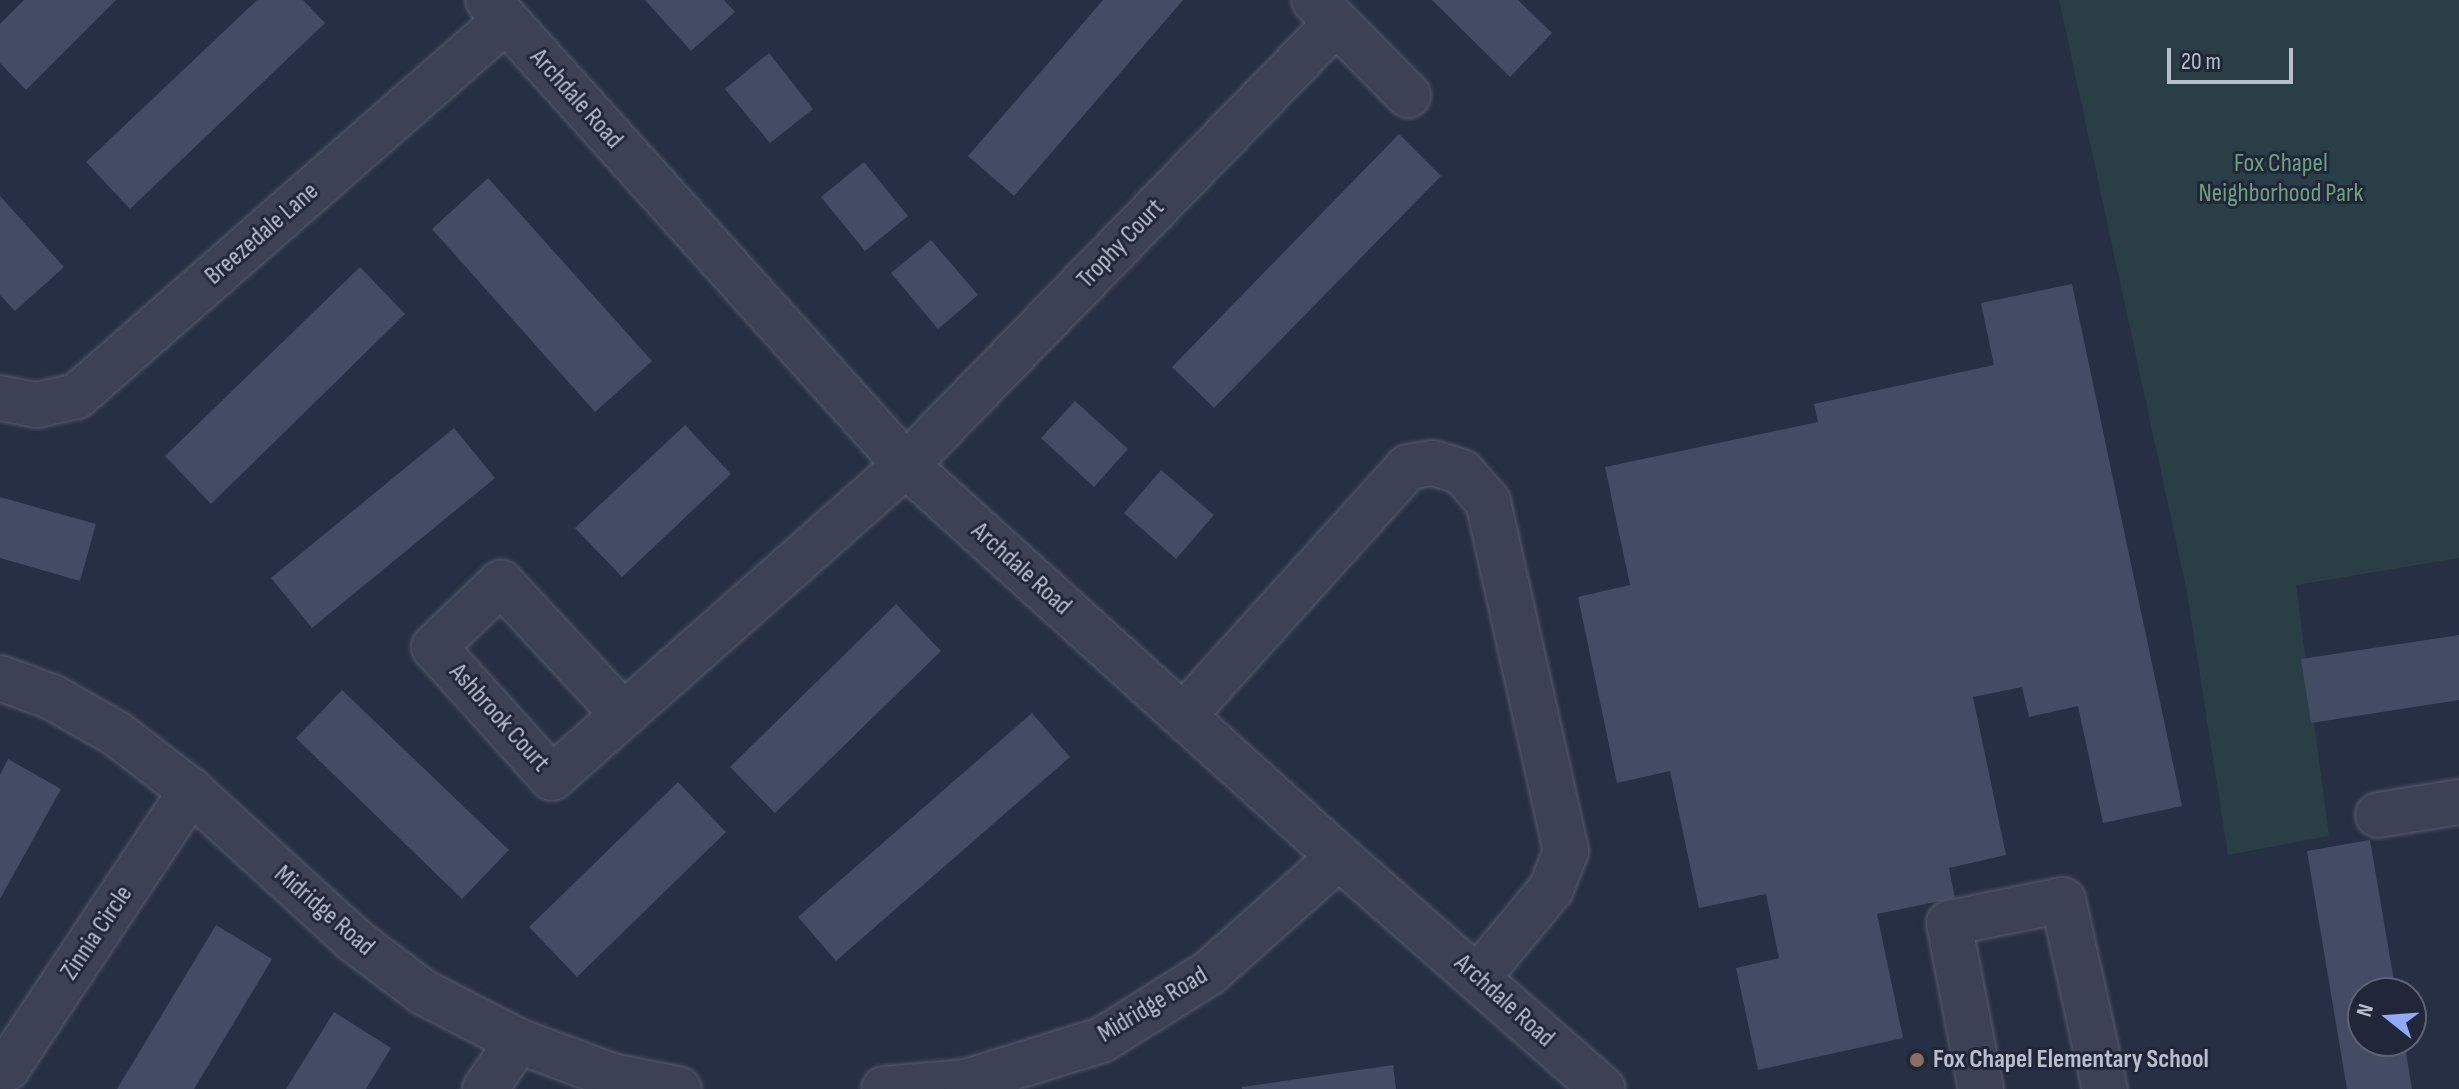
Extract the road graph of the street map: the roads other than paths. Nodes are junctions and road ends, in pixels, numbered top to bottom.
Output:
1 (497, 10) edge
2 (1325, 11) edge
3 (1408, 95) dead end
4 (0, 398) edge
5 (906, 465) junction
6 (0, 678) edge
7 (622, 713) dead end
8 (1184, 715) junction
9 (191, 791) junction
10 (2459, 802) edge
11 (2378, 815) dead end
12 (1339, 857) junction
13 (1478, 977) junction
14 (518, 1041) junction
15 (0, 1064) edge
16 (967, 1085) edge
17 (485, 1089) edge
18 (679, 1089) edge
19 (884, 1089) edge
20 (1603, 1089) edge
21 (1981, 1089) edge
22 (2105, 1089) edge

1 - 4 street, Breezedale Lane
1 - 5 street, Archdale Road
2 - 3 street
2 - 5 street, Trophy Court
5 - 7 street
5 - 8 street, Archdale Road
6 - 9 street, Midridge Road
8 - 12 street, Archdale Road
8 - 13 street
9 - 14 street, Midridge Road
9 - 15 street, Zinnia Circle
10 - 11 street
12 - 13 street, Archdale Road
12 - 16 street, Midridge Road
13 - 20 street, Archdale Road
14 - 17 street
14 - 18 street, Midridge Road
16 - 19 street, Midridge Road
21 - 22 street

